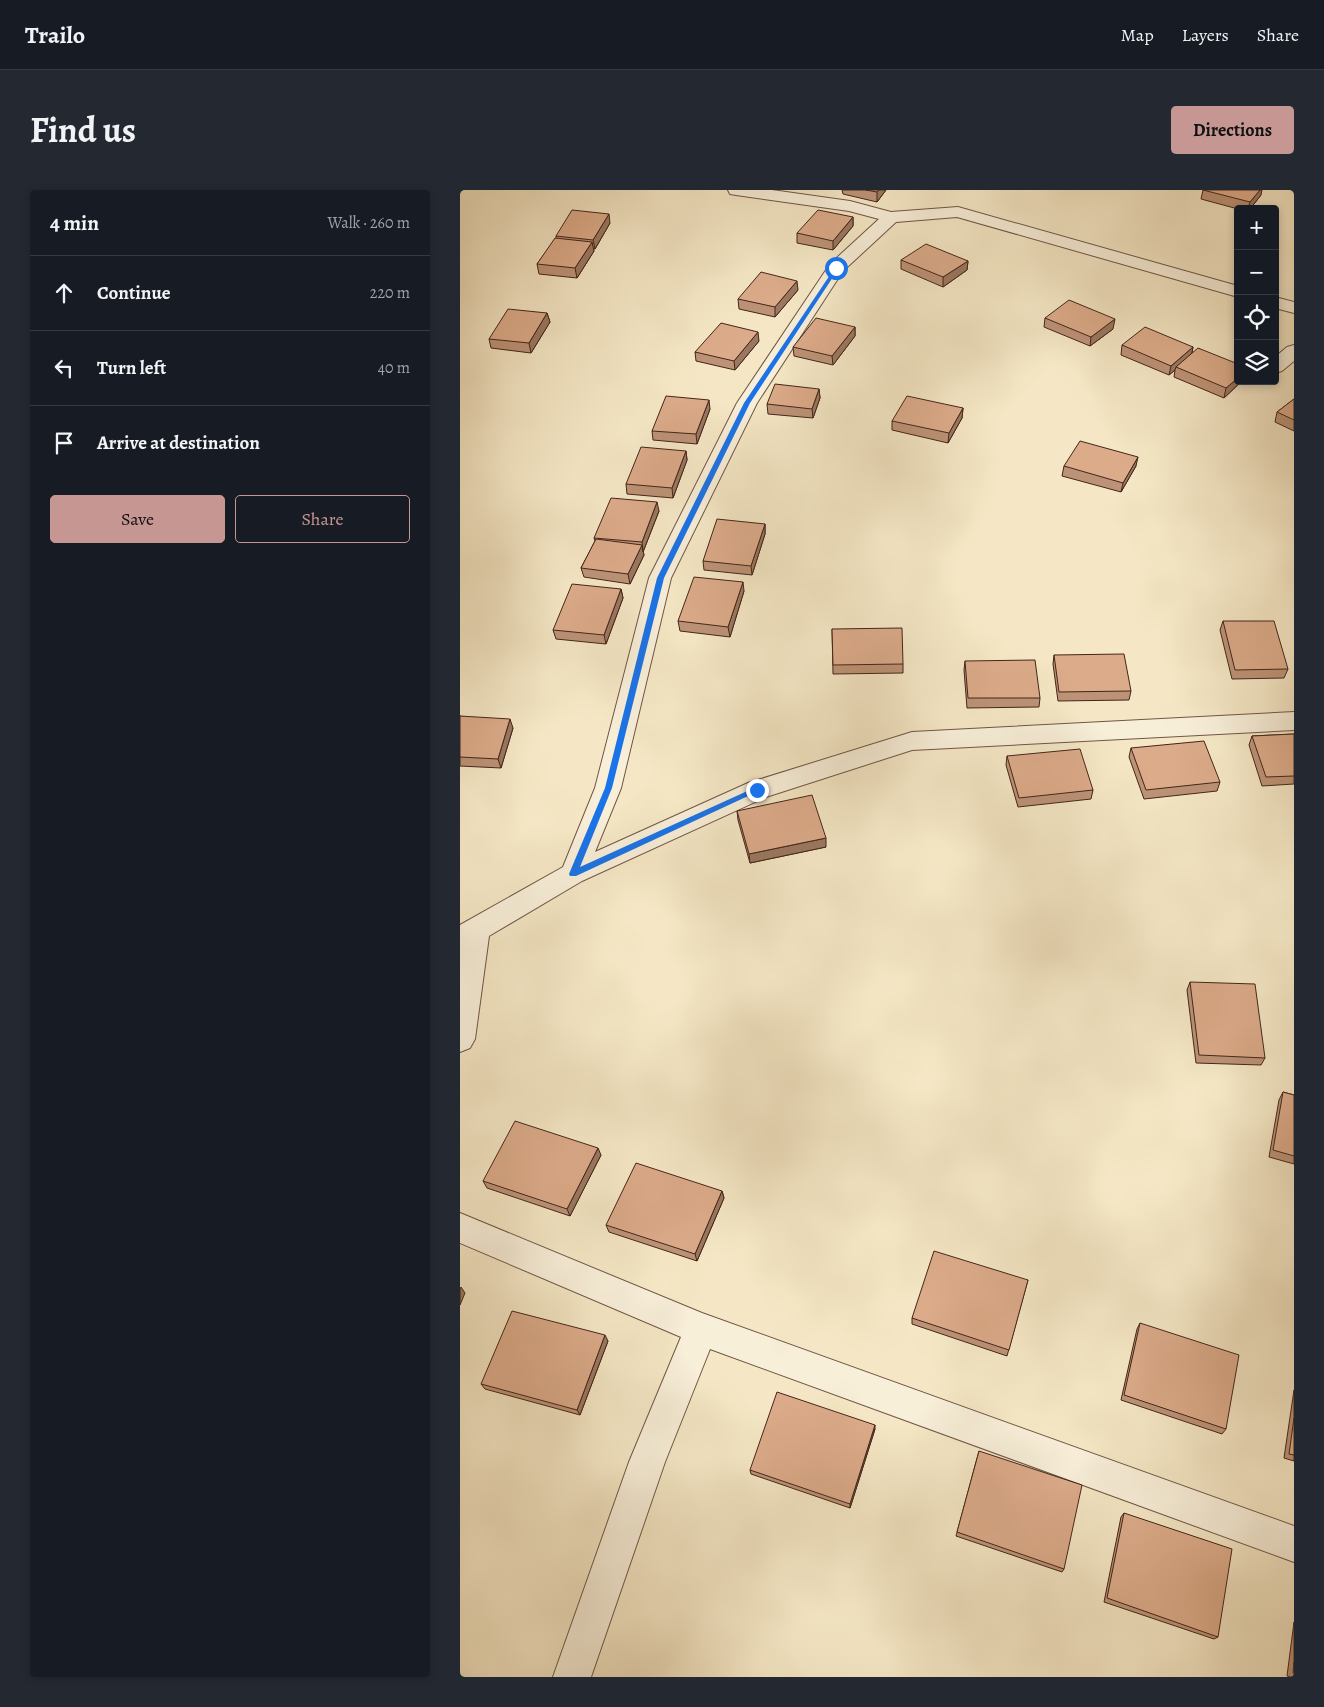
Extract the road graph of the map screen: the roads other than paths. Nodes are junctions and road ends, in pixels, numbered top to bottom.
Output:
1 (736, 190) edge
2 (891, 217) junction
3 (1234, 291) edge
4 (1279, 303) edge
5 (1294, 308) edge
6 (1294, 351) edge
7 (1279, 363) edge
8 (1294, 721) edge
9 (573, 874) junction
10 (468, 934) edge
11 (460, 1039) edge
12 (460, 1228) edge
13 (701, 1329) junction
14 (1294, 1544) edge
15 (572, 1677) edge

1 - 2 street
2 - 3 street
2 - 9 street
4 - 5 street
6 - 7 street
8 - 9 street
9 - 10 street
10 - 11 street
12 - 13 street
13 - 14 street
13 - 15 street

